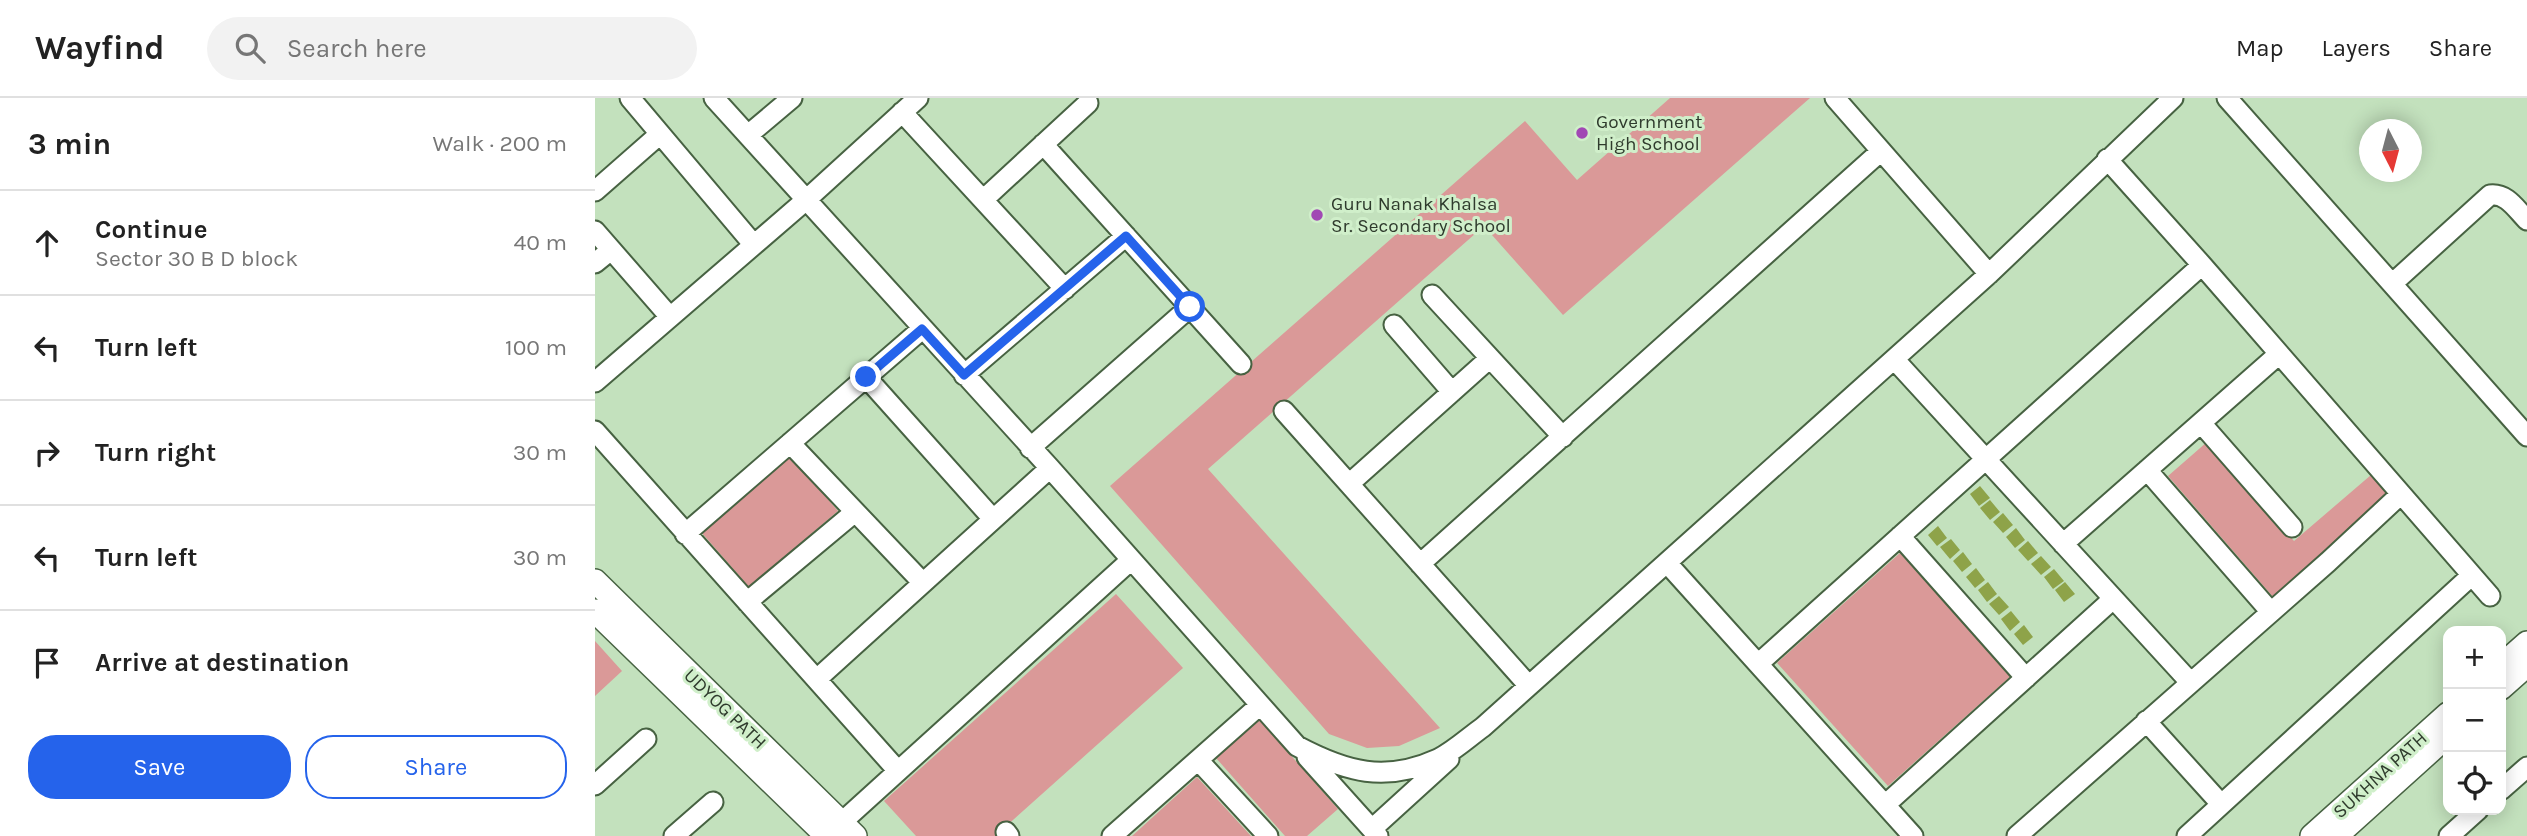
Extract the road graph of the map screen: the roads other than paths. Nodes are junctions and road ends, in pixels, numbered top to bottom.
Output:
1 (630, 98) edge
2 (714, 98) edge
3 (792, 98) edge
4 (918, 98) edge
5 (1835, 98) edge
6 (2173, 98) edge
7 (2227, 98) edge
8 (1088, 103) dead end
9 (902, 112) junction
10 (660, 134) junction
11 (748, 135) junction
12 (1043, 144) junction
13 (1881, 150) junction
14 (2107, 159) junction
15 (595, 191) edge
16 (806, 200) junction
17 (983, 200) junction
18 (2527, 220) edge
19 (595, 231) edge
20 (1126, 236) junction
21 (754, 245) junction
22 (611, 250) junction
23 (595, 263) edge
24 (2202, 265) junction
25 (1989, 274) junction
26 (2393, 284) junction
27 (1065, 289) junction
28 (1432, 295) dead end
29 (1190, 307) junction
30 (670, 317) junction
31 (1394, 325) dead end
32 (922, 329) junction
33 (2279, 354) junction
34 (1490, 358) junction
35 (1894, 359) junction
36 (1241, 363) dead end
37 (964, 375) junction
38 (866, 377) junction
39 (595, 382) edge
40 (1452, 392) junction
41 (2499, 402) junction
42 (1284, 411) dead end
43 (2201, 423) junction
44 (2527, 426) edge
45 (595, 430) edge
46 (2527, 436) edge
47 (1563, 437) junction
48 (790, 443) junction
49 (1030, 448) junction
50 (1986, 459) junction
51 (1050, 468) junction
52 (2147, 470) junction
53 (1349, 484) junction
54 (2401, 494) junction
55 (855, 512) junction
56 (993, 519) junction
57 (2292, 527) dead end
58 (685, 534) junction
59 (1900, 536) junction
60 (2063, 544) junction
61 (1131, 560) junction
62 (1667, 563) junction
63 (1420, 564) junction
64 (2471, 576) junction
65 (595, 581) edge
66 (923, 583) junction
67 (2490, 596) dead end
68 (2113, 598) junction
69 (747, 602) junction
70 (595, 611) edge
71 (2270, 611) junction
72 (2527, 643) edge
73 (2506, 662) edge
74 (1758, 664) junction
75 (2527, 665) edge
76 (817, 678) junction
77 (2026, 678) junction
78 (2190, 682) junction
79 (2506, 684) edge
80 (1529, 686) junction
81 (1260, 705) junction
82 (2443, 718) edge
83 (2146, 721) junction
84 (1483, 727) junction
85 (646, 739) dead end
86 (2443, 740) edge
87 (1297, 746) junction
88 (1198, 760) junction
89 (2527, 767) edge
90 (898, 771) junction
91 (595, 785) edge
92 (2506, 786) edge
93 (713, 802) dead end
94 (2221, 804) junction
95 (1885, 805) junction
96 (2472, 815) edge
97 (838, 833) edge
98 (1375, 833) edge
99 (674, 836) edge
100 (1112, 836) edge
101 (1268, 836) edge
102 (1913, 836) edge
103 (2017, 836) edge
104 (2187, 836) edge
105 (2312, 836) edge
106 (2336, 836) edge
107 (2449, 836) edge

1 - 10 street
2 - 11 street
3 - 11 street
4 - 9 street
5 - 13 street
6 - 14 street
7 - 26 street
8 - 12 street
9 - 16 street
9 - 17 street
10 - 15 street
10 - 21 street
11 - 16 street
12 - 17 street
12 - 20 street
13 - 25 street
13 - 47 street
14 - 24 street
14 - 25 street
16 - 21 street
16 - 32 street
17 - 27 street
18 - 26 street
19 - 22 street
20 - 27 street
20 - 29 street
21 - 30 street
22 - 23 street
22 - 30 street
24 - 33 street
24 - 50 street
25 - 35 street
26 - 41 street
27 - 37 street
28 - 34 street
29 - 36 street
29 - 49 street
30 - 39 street
31 - 40 street
32 - 37 street
32 - 38 street
33 - 43 street
33 - 54 street
34 - 40 street
34 - 47 street
35 - 50 street
35 - 62 street
37 - 49 street
38 - 48 street
38 - 56 street
40 - 53 street
41 - 44 street
41 - 46 street
42 - 53 street
43 - 52 street
43 - 57 street
45 - 58 street
47 - 63 street
48 - 55 street
48 - 58 street
49 - 51 street
50 - 59 street
50 - 60 street
51 - 56 street
51 - 61 street
52 - 60 street
52 - 71 street
53 - 63 street
54 - 64 street
54 - 71 street
55 - 66 street
55 - 69 street
56 - 66 street
58 - 69 street
59 - 74 street
59 - 77 street
60 - 68 street
61 - 81 street
61 - 90 street
62 - 74 street
62 - 80 street
63 - 80 street
64 - 67 street
64 - 94 street
65 - 97 main road, UDYOG PATH
66 - 76 street
68 - 77 street
68 - 78 street
69 - 76 street
70 - 97 main road, UDYOG PATH
71 - 78 street
72 - 73 main road
74 - 95 street
75 - 79 main road
76 - 90 street
77 - 95 street
78 - 83 street
80 - 84 street
81 - 87 street
81 - 88 street
82 - 105 main road, SUKHNA PATH
83 - 94 street
83 - 103 street
84 - 87 street
84 - 98 street
85 - 91 street
86 - 106 main road, SUKHNA PATH
87 - 98 street
88 - 100 street
88 - 101 street
89 - 92 street
90 - 97 street
93 - 99 street
94 - 104 street
95 - 102 street
96 - 107 street

